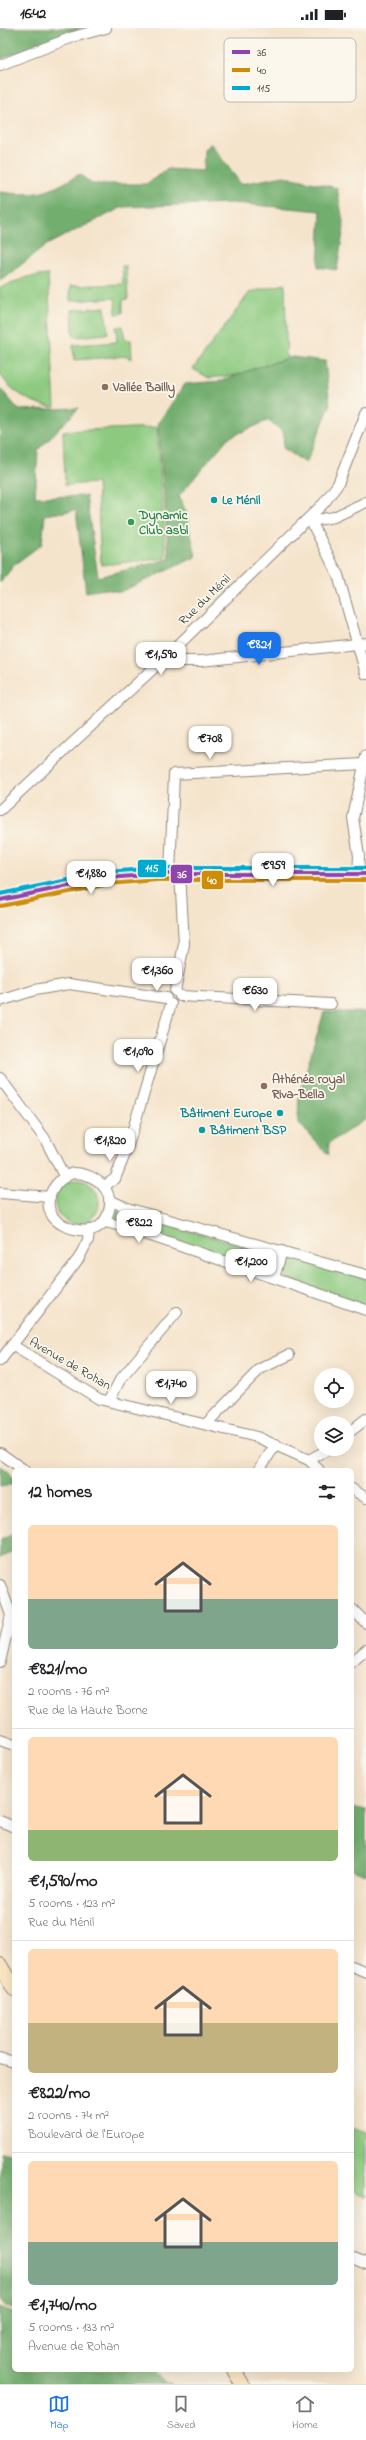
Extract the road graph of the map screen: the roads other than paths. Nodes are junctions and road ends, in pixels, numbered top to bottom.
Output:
1 (106, 28) edge
2 (0, 65) edge
3 (366, 413) edge
4 (366, 502) edge
5 (308, 521) junction
6 (361, 643) edge
7 (169, 654) junction
8 (366, 674) edge
9 (365, 760) edge
10 (0, 810) edge
11 (363, 856) edge
12 (175, 874) junction
13 (362, 874) edge
14 (0, 900) edge
15 (178, 994) junction
16 (0, 1001) edge
17 (169, 1001) junction
18 (331, 1004) dead end
19 (0, 1078) edge
20 (64, 1176) junction
21 (104, 1186) junction
22 (0, 1193) edge
23 (50, 1197) junction
24 (109, 1200) junction
25 (105, 1222) junction
26 (89, 1230) junction
27 (282, 1251) junction
28 (366, 1275) edge
29 (274, 1278) junction
30 (366, 1310) edge
31 (177, 1312) dead end
32 (12, 1346) junction
33 (288, 1355) dead end
34 (0, 1361) edge
35 (109, 1402) junction
36 (366, 1419) edge
37 (206, 1424) junction
38 (354, 1428) edge
39 (276, 1444) junction
40 (0, 1453) edge
41 (316, 1456) edge
42 (309, 1460) junction
43 (21, 1468) edge
44 (260, 1468) edge
45 (317, 1468) edge
46 (354, 1490) edge
47 (366, 1498) edge
48 (0, 1585) edge
49 (0, 1610) edge
50 (354, 1611) edge
51 (12, 1615) edge
52 (366, 1623) edge
53 (366, 1650) edge
54 (354, 1660) edge
55 (0, 1662) edge
56 (0, 1740) edge
57 (12, 1744) edge
58 (0, 1821) edge
59 (12, 1826) edge
60 (0, 1965) edge
61 (354, 1967) edge
62 (366, 1972) edge
63 (12, 1986) edge
64 (0, 2058) edge
65 (12, 2061) edge
66 (354, 2259) edge
67 (366, 2264) edge
68 (235, 2372) edge
69 (242, 2384) edge

1 - 2 street
3 - 5 street, Rue du Ménil
4 - 5 street
5 - 6 street
5 - 7 street, Rue du Ménil
6 - 7 street
6 - 8 street
7 - 10 street, Rue du Ménil
9 - 11 street
9 - 12 street
11 - 13 street
12 - 13 main road
12 - 14 main road
12 - 15 street
15 - 17 street
15 - 18 street
16 - 17 street
17 - 21 street
19 - 20 street
20 - 21 street
20 - 23 street
21 - 24 street
22 - 23 street
23 - 26 street
24 - 25 street
24 - 27 street
25 - 26 street
25 - 29 street
26 - 32 street
27 - 28 street
27 - 29 street
29 - 30 street
31 - 35 street
32 - 34 street
32 - 35 street, Avenue de Rohan
33 - 37 street
35 - 37 street, Avenue de Rohan
36 - 38 street
37 - 39 street, Avenue de Rohan
39 - 42 street, Avenue de Rohan
39 - 44 street
40 - 43 street
41 - 42 street
42 - 45 street, Avenue de Rohan
46 - 47 street
48 - 51 street
49 - 51 street
50 - 52 street
51 - 55 street
53 - 54 street
56 - 57 street
58 - 59 street
60 - 63 main road
61 - 62 street
64 - 65 street
66 - 67 street
68 - 69 main road

